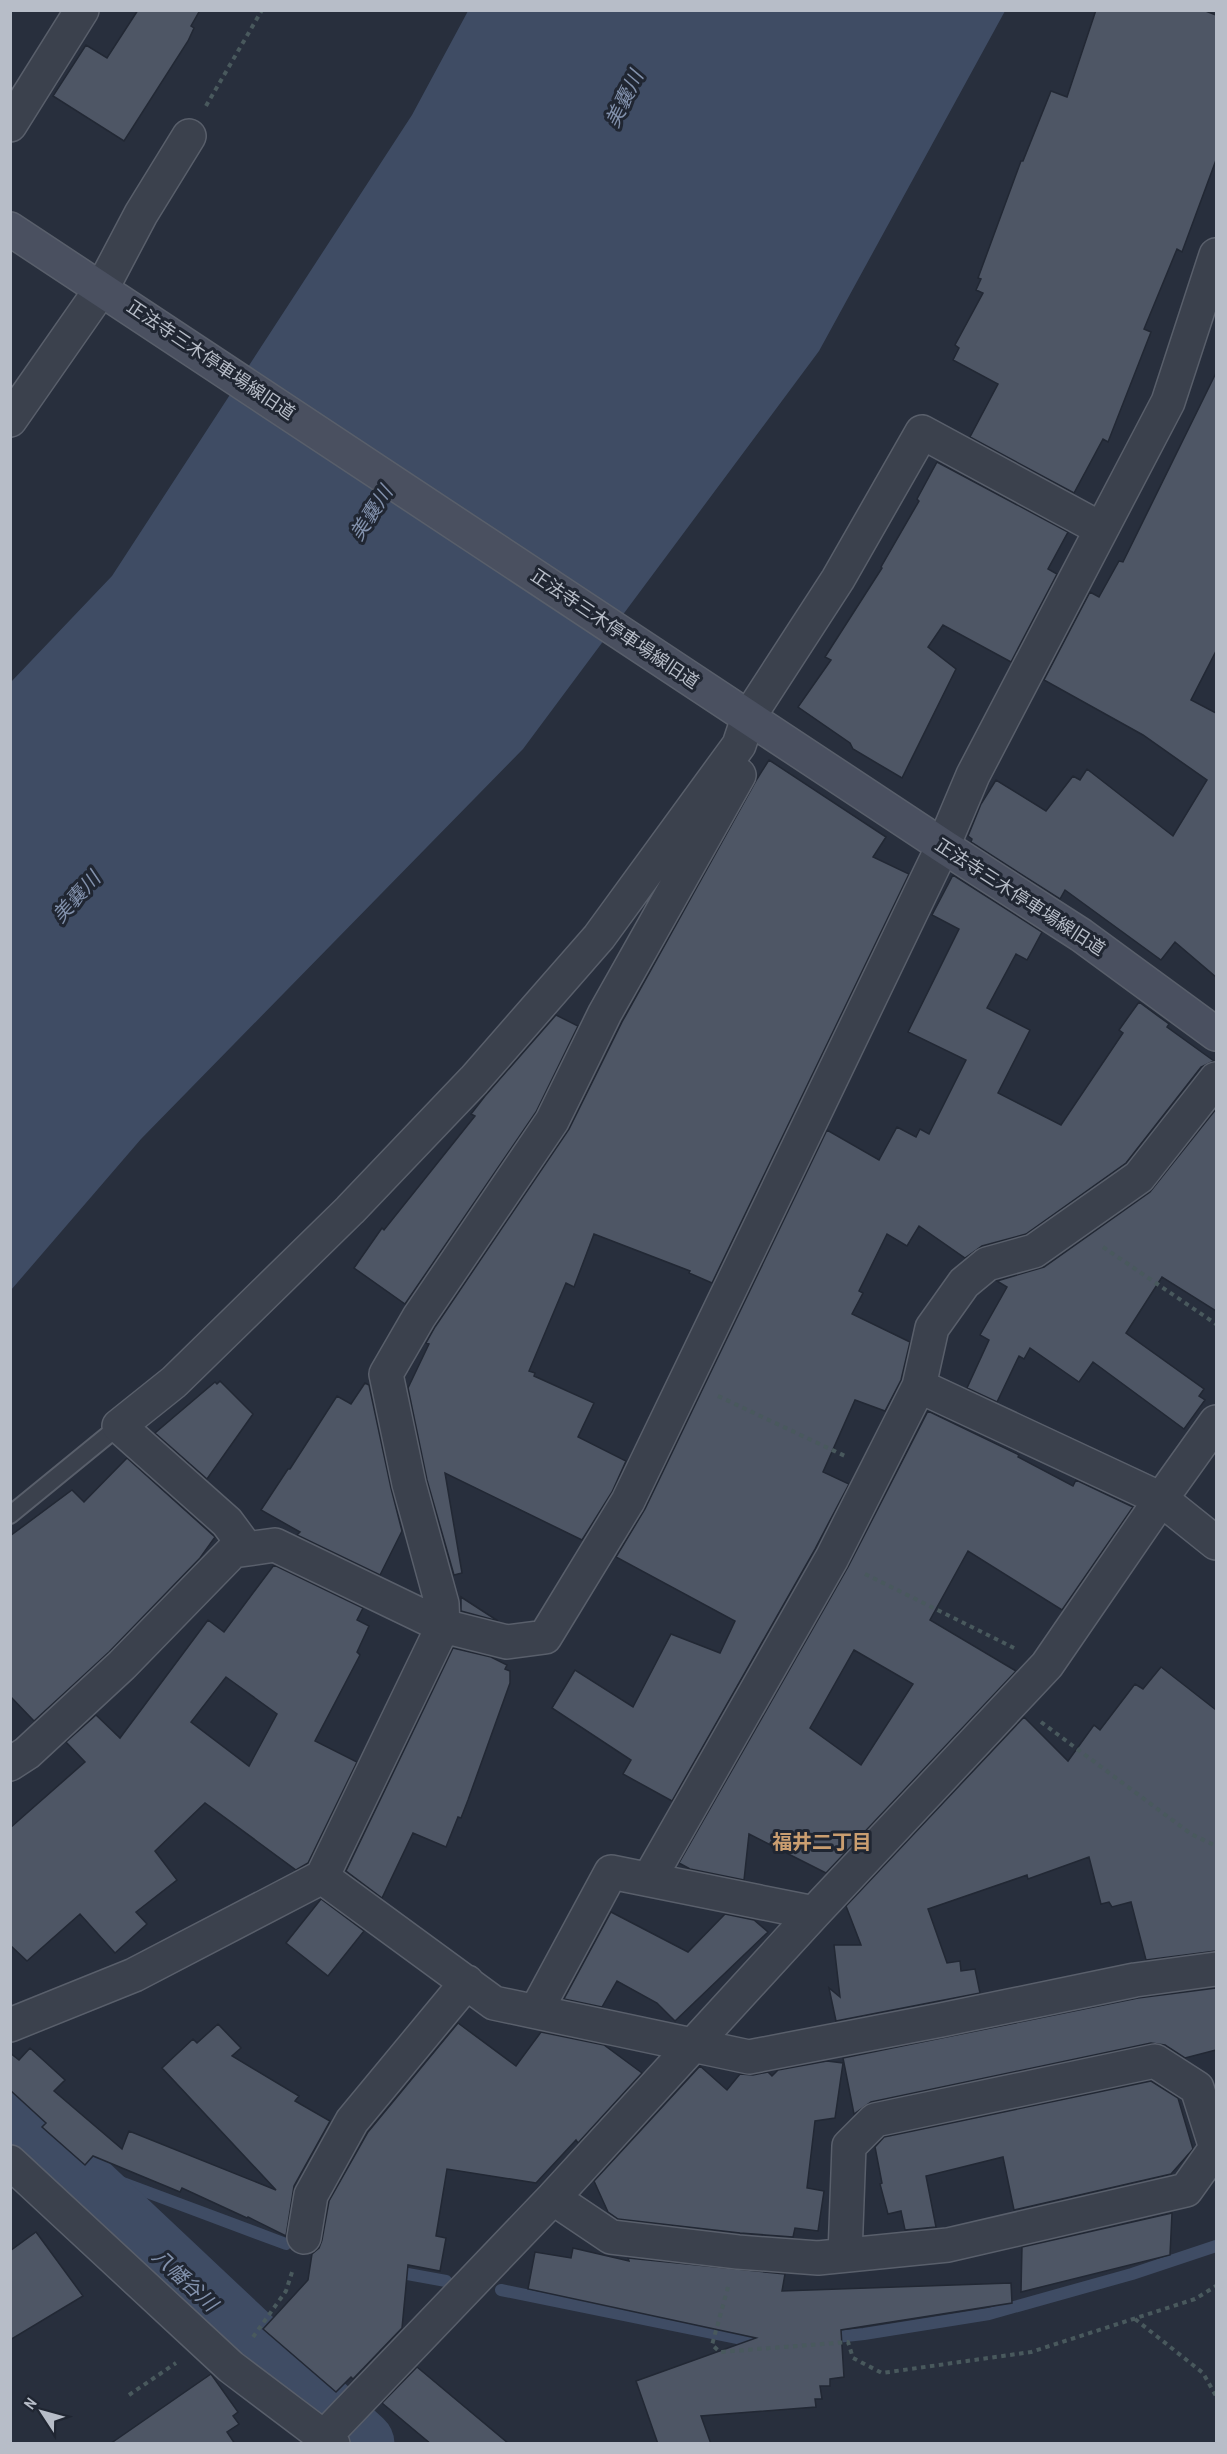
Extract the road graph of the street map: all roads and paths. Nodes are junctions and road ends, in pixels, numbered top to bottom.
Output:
1 (82, 10) edge
2 (262, 10) edge
3 (10, 125) edge
4 (189, 136) joint
5 (10, 229) edge
6 (1216, 255) edge
7 (113, 295) junction
8 (10, 420) edge
9 (1101, 529) junction
10 (743, 731) junction
11 (943, 846) junction
12 (1216, 1034) edge
13 (1216, 1079) edge
14 (1071, 1225) junction
15 (1216, 1324) edge
16 (685, 1381) junction
17 (919, 1386) junction
18 (1216, 1422) edge
19 (119, 1426) junction
20 (876, 1470) junction
21 (1161, 1498) junction
22 (10, 1515) edge
23 (1216, 1543) edge
24 (247, 1549) junction
25 (832, 1558) junction
26 (443, 1626) junction
27 (1047, 1665) junction
28 (1013, 1701) junction
29 (10, 1764) edge
30 (1216, 1846) edge
31 (322, 1877) junction
32 (649, 1879) junction
33 (814, 1913) junction
34 (1216, 1969) edge
35 (467, 1982) junction
36 (536, 2011) junction
37 (10, 2025) edge
38 (693, 2044) junction
39 (1215, 2141) edge
40 (10, 2162) edge
41 (553, 2198) junction
42 (304, 2237) joint
43 (738, 2252) junction
44 (845, 2255) junction
45 (1216, 2286) edge
46 (1135, 2318) junction
47 (260, 2329) dead end
48 (205, 2343) junction
49 (129, 2395) dead end
50 (1216, 2396) edge
51 (329, 2440) edge

1 - 3 street
2 - 4 path
4 - 7 street
5 - 7 street, 正法寺三木停車場線旧道
6 - 9 street
7 - 8 street
7 - 10 street, 正法寺三木停車場線旧道
9 - 10 street
9 - 11 street
10 - 11 street, 正法寺三木停車場線旧道
10 - 19 street
10 - 26 street
11 - 12 street, 正法寺三木停車場線旧道
11 - 16 street
13 - 14 street
14 - 15 path
14 - 17 street
16 - 20 path
16 - 26 street
17 - 20 street
17 - 21 street
18 - 21 street
19 - 22 lane
19 - 24 street
20 - 25 street
21 - 23 street
21 - 27 street
24 - 26 street
24 - 29 street
25 - 27 path
25 - 32 street
26 - 31 street
27 - 28 street
28 - 30 path
28 - 33 street
31 - 35 street
31 - 37 street
32 - 33 street
32 - 36 street
33 - 38 street
34 - 38 street
35 - 36 street
35 - 42 street
36 - 38 street
38 - 41 street
39 - 44 street
39 - 44 street
40 - 48 street
41 - 43 street
41 - 51 street
42 - 47 path
43 - 44 street
43 - 46 path
45 - 46 path
46 - 50 path
48 - 49 path
48 - 51 street

